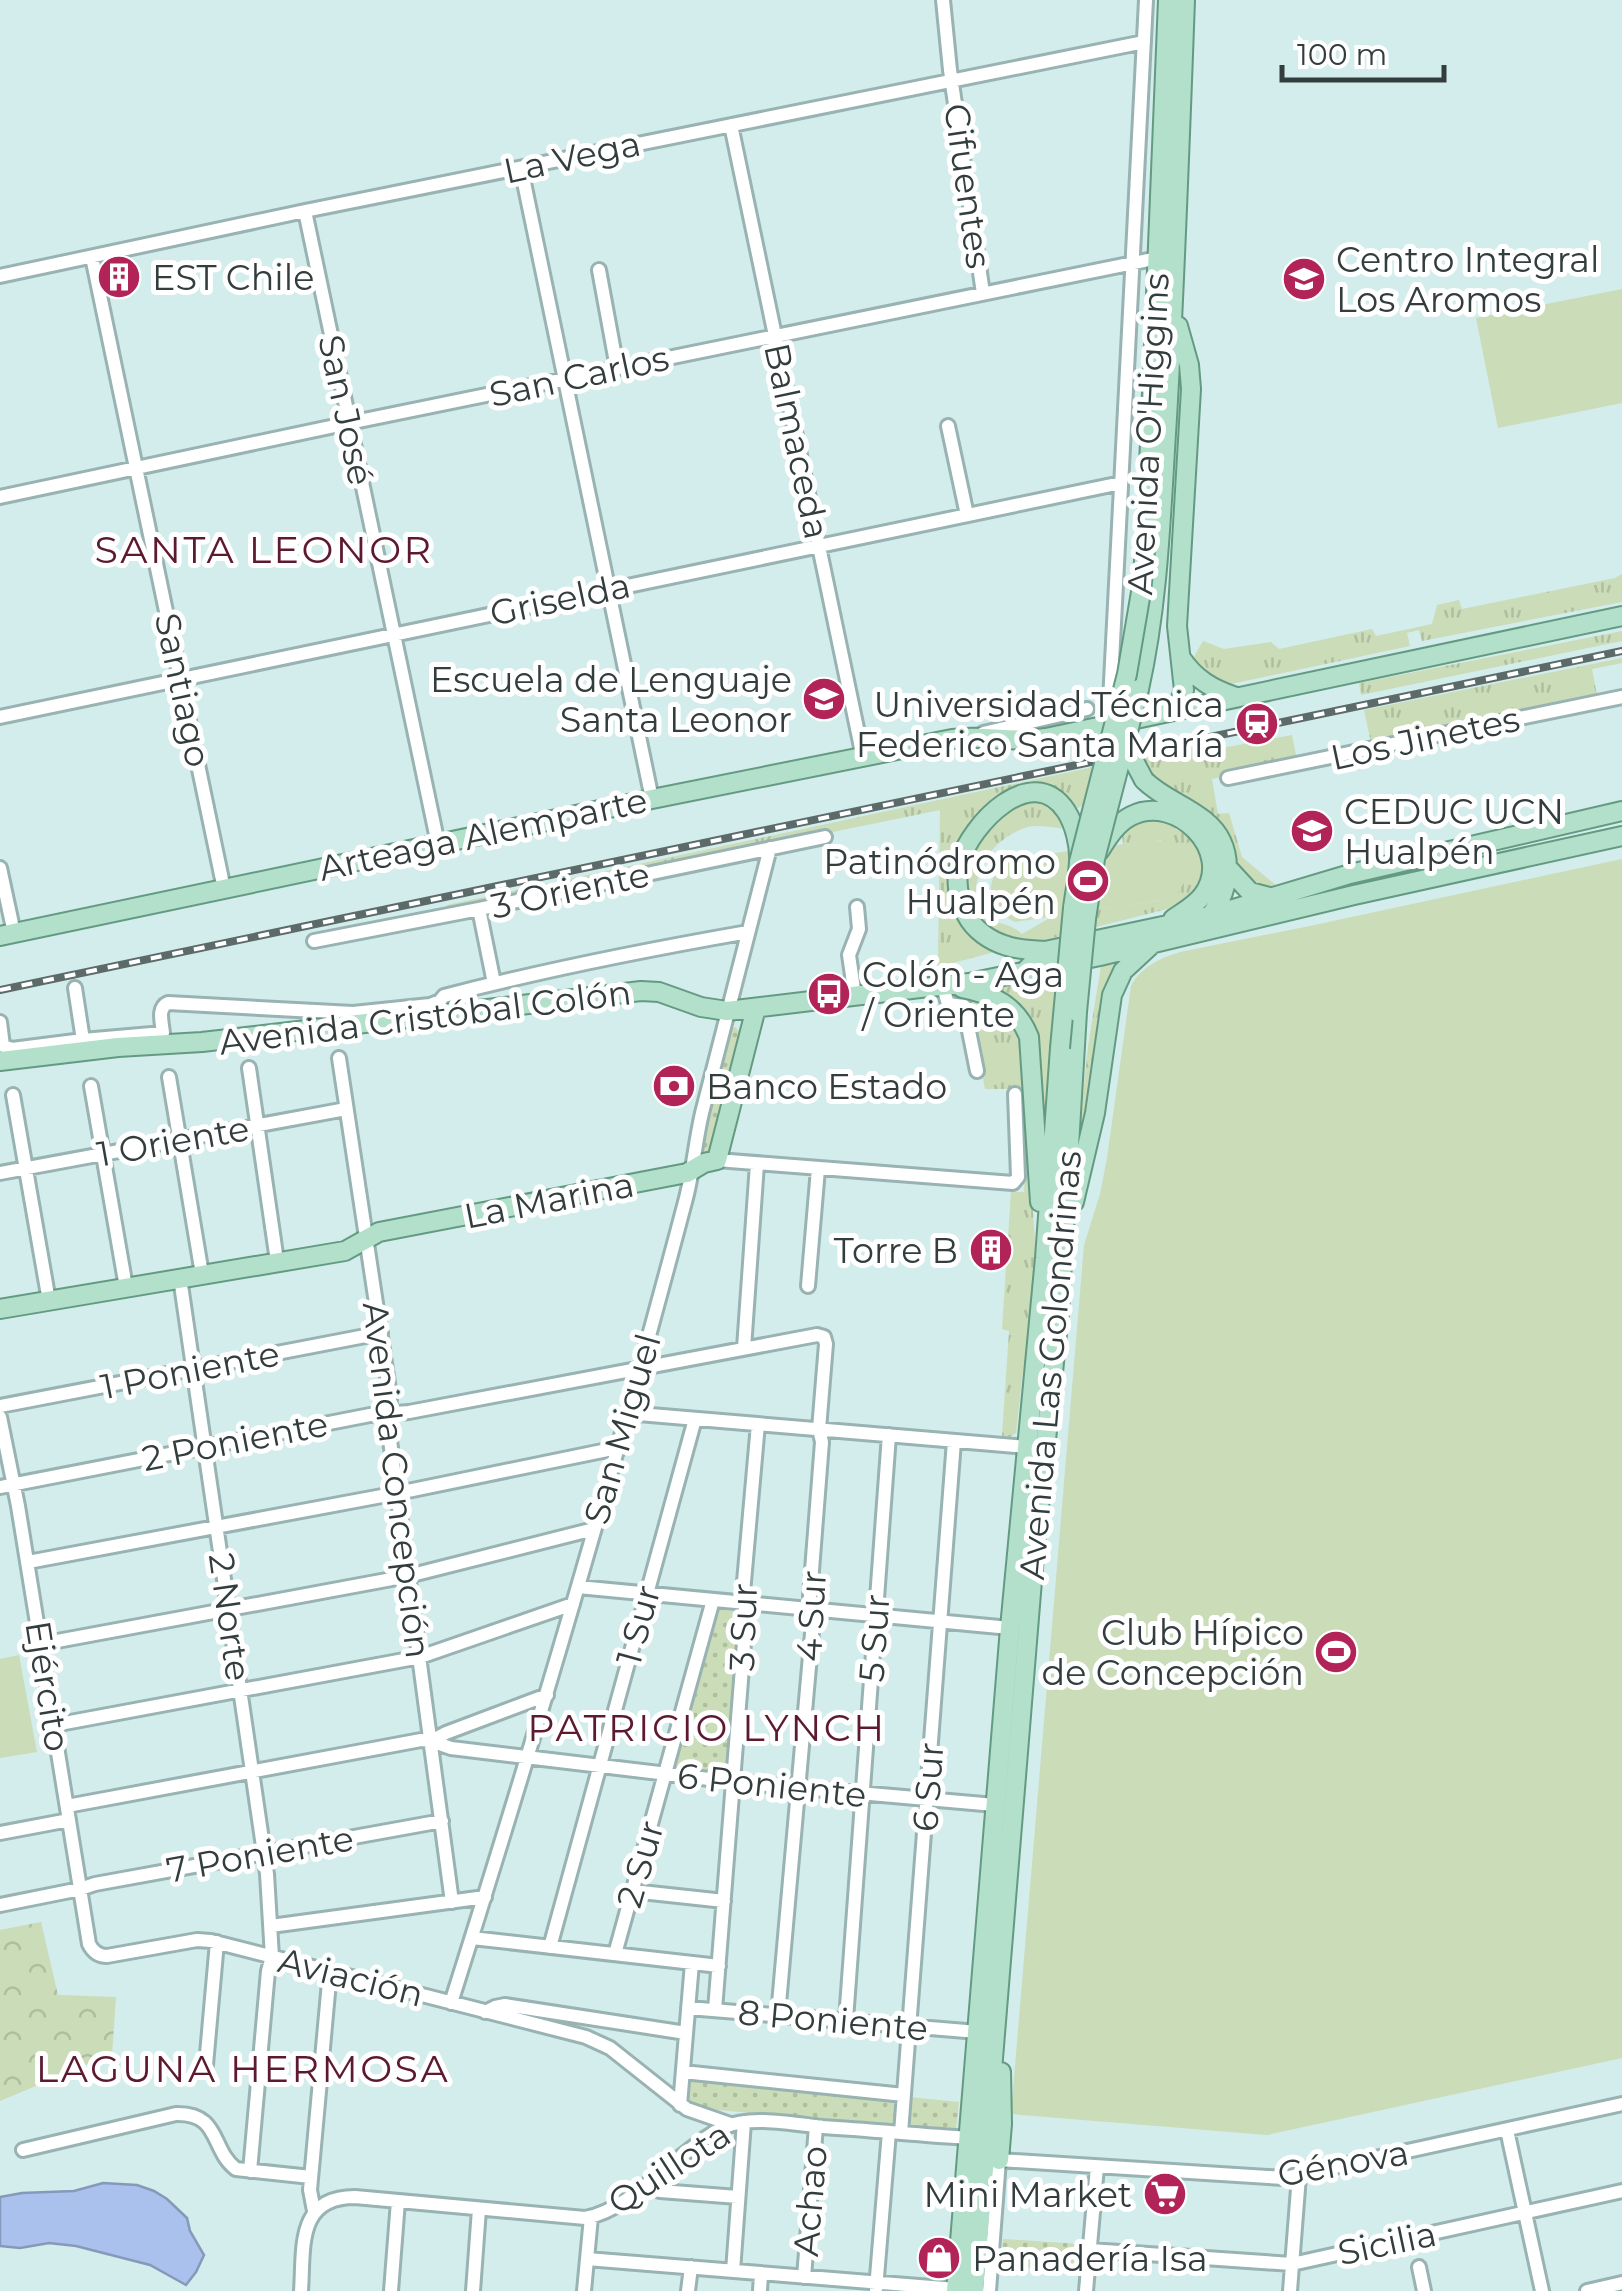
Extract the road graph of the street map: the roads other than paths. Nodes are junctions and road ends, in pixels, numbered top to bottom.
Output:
1 (943, 0) edge
2 (1146, 0) edge
3 (1168, 0) edge
4 (1185, 0) edge
5 (1198, 0) edge
6 (1144, 42) junction
7 (1182, 68) junction
8 (954, 80) junction
9 (731, 124) junction
10 (522, 168) junction
11 (305, 212) junction
12 (92, 256) junction
13 (1158, 258) junction
14 (1131, 262) junction
15 (599, 270) dead end
16 (0, 276) edge
17 (983, 292) junction
18 (1174, 306) junction
19 (775, 335) junction
20 (617, 368) junction
21 (565, 379) junction
22 (349, 422) junction
23 (948, 426) dead end
24 (136, 468) junction
25 (1120, 483) junction
26 (0, 497) edge
27 (967, 515) junction
28 (1153, 538) junction
29 (819, 546) junction
30 (608, 589) junction
31 (1622, 616) edge
32 (393, 633) junction
33 (1181, 658) junction
34 (180, 678) junction
35 (1236, 697) junction
36 (1622, 697) edge
37 (1087, 709) dead end
38 (1168, 712) junction
39 (0, 717) edge
40 (1101, 726) junction
41 (1128, 734) junction
42 (966, 737) junction
43 (863, 756) junction
44 (1228, 778) dead end
45 (652, 799) junction
46 (1622, 811) edge
47 (1622, 836) edge
48 (825, 837) dead end
49 (438, 844) junction
50 (770, 848) junction
51 (1087, 860) junction
52 (1227, 867) junction
53 (0, 868) edge
54 (224, 889) junction
55 (1269, 898) junction
56 (857, 907) dead end
57 (479, 910) junction
58 (1210, 916) junction
59 (748, 932) junction
60 (7, 935) edge
61 (1157, 935) junction
62 (1182, 937) junction
63 (314, 941) dead end
64 (1045, 951) junction
65 (1025, 972) junction
66 (494, 983) junction
67 (947, 987) junction
68 (75, 988) dead end
69 (854, 996) junction
70 (756, 1008) junction
71 (727, 1011) junction
72 (0, 1022) edge
73 (83, 1040) junction
74 (1067, 1047) junction
75 (1, 1051) edge
76 (339, 1058) dead end
77 (250, 1068) dead end
78 (977, 1071) dead end
79 (169, 1077) dead end
80 (90, 1086) dead end
81 (1015, 1094) dead end
82 (13, 1095) dead end
83 (346, 1109) junction
84 (258, 1126) junction
85 (180, 1140) junction
86 (102, 1154) junction
87 (717, 1160) junction
88 (757, 1164) junction
89 (26, 1168) junction
90 (818, 1169) junction
91 (692, 1170) junction
92 (0, 1172) edge
93 (1064, 1236) junction
94 (366, 1240) junction
95 (1045, 1258) junction
96 (277, 1261) junction
97 (202, 1274) junction
98 (180, 1278) junction
99 (808, 1286) dead end
100 (126, 1288) junction
101 (49, 1301) junction
102 (0, 1309) edge
103 (380, 1334) junction
104 (824, 1337) joint
105 (744, 1348) junction
106 (640, 1368) junction
107 (193, 1369) junction
108 (0, 1406) edge
109 (627, 1413) junction
110 (390, 1414) junction
111 (0, 1417) edge
112 (695, 1418) junction
113 (758, 1424) junction
114 (819, 1429) junction
115 (889, 1436) junction
116 (954, 1441) junction
117 (206, 1447) junction
118 (1027, 1447) junction
119 (618, 1448) junction
120 (7, 1485) edge
121 (398, 1493) junction
122 (217, 1526) junction
123 (594, 1528) junction
124 (28, 1562) junction
125 (408, 1576) junction
126 (578, 1587) junction
127 (646, 1594) junction
128 (713, 1600) junction
129 (744, 1603) junction
130 (573, 1604) junction
131 (229, 1609) junction
132 (812, 1610) junction
133 (876, 1616) junction
134 (940, 1622) junction
135 (1010, 1628) junction
136 (41, 1644) junction
137 (1026, 1647) junction
138 (420, 1657) junction
139 (241, 1690) junction
140 (547, 1695) junction
141 (54, 1724) junction
142 (431, 1740) junction
143 (529, 1758) junction
144 (600, 1767) junction
145 (253, 1772) junction
146 (665, 1774) junction
147 (734, 1782) junction
148 (798, 1788) junction
149 (862, 1794) junction
150 (927, 1800) junction
151 (996, 1805) junction
152 (68, 1813) junction
153 (442, 1821) junction
154 (0, 1833) edge
155 (264, 1853) junction
156 (80, 1889) junction
157 (632, 1891) junction
158 (484, 1898) junction
159 (724, 1901) junction
160 (452, 1902) junction
161 (0, 1905) edge
162 (271, 1926) junction
163 (472, 1938) junction
164 (217, 1942) junction
165 (550, 1947) junction
166 (615, 1954) junction
167 (272, 1957) junction
168 (692, 1963) junction
169 (718, 1966) junction
170 (330, 1971) junction
171 (451, 2003) junction
172 (688, 2008) junction
173 (715, 2010) junction
174 (485, 2012) junction
175 (778, 2015) junction
176 (846, 2020) junction
177 (909, 2026) junction
178 (986, 2032) junction
179 (686, 2033) junction
180 (206, 2064) dead end
181 (683, 2072) junction
182 (904, 2094) junction
183 (1622, 2104) edge
184 (680, 2105) junction
185 (737, 2123) junction
186 (816, 2126) junction
187 (1507, 2130) junction
188 (895, 2132) junction
189 (969, 2138) junction
190 (23, 2150) dead end
191 (999, 2160) junction
192 (1097, 2166) junction
193 (250, 2171) junction
194 (1299, 2176) junction
195 (311, 2177) junction
196 (646, 2185) junction
197 (1622, 2192) edge
198 (738, 2198) junction
199 (398, 2201) junction
200 (479, 2209) junction
201 (314, 2211) junction
202 (1525, 2213) junction
203 (591, 2217) junction
204 (1090, 2250) junction
205 (587, 2258) junction
206 (1292, 2264) junction
207 (690, 2267) junction
208 (1419, 2267) dead end
209 (733, 2270) junction
210 (761, 2273) junction
211 (804, 2276) junction
212 (1622, 2283) edge
213 (877, 2287) edge
214 (962, 2290) edge
215 (301, 2291) edge
216 (390, 2291) edge
217 (473, 2291) edge
218 (584, 2291) edge
219 (688, 2291) edge
220 (760, 2291) edge
221 (989, 2291) edge
222 (1086, 2291) edge
223 (1290, 2291) edge
224 (1424, 2291) edge
225 (1542, 2291) edge
226 (1588, 2291) edge

1 - 8 street, Cifuentes
2 - 6 street, Avenida O'Higgins
3 - 13 main road, Avenida O'Higgins
4 - 7 main road, Avenida O'Higgins
5 - 7 main road
6 - 8 street, La Vega
6 - 14 street, Avenida O'Higgins
7 - 18 main road, Avenida O'Higgins
8 - 9 street, La Vega
8 - 17 street, Cifuentes
9 - 10 street, La Vega
9 - 19 street, Balmaceda
10 - 11 street, La Vega
10 - 21 street
11 - 12 street, La Vega
11 - 22 street, San José
12 - 16 street, La Vega
12 - 24 street, Santiago
13 - 14 street, San Carlos
13 - 28 main road, Avenida O'Higgins
14 - 17 street, San Carlos
14 - 25 street, Avenida O'Higgins
15 - 20 street
17 - 19 street, San Carlos
18 - 28 main road, Avenida O'Higgins
18 - 33 main road
19 - 20 street, San Carlos
19 - 29 street, Balmaceda
20 - 21 street, San Carlos
21 - 22 street, San Carlos
21 - 30 street
22 - 24 street, San Carlos
22 - 32 street, San José
23 - 27 street
24 - 26 street, San Carlos
24 - 34 street, Santiago
25 - 27 street, Griselda
25 - 40 street, Avenida O'Higgins
27 - 29 street, Griselda
28 - 41 main road, Avenida O'Higgins, bridge
28 - 51 main road, Avenida O'Higgins, bridge
29 - 30 street, Griselda
29 - 43 street, Balmaceda
30 - 32 street, Griselda
30 - 45 street
31 - 35 main road, Arteaga Alemparte
32 - 34 street, Griselda
32 - 49 street, San José
33 - 35 main road
33 - 38 main road
34 - 39 street, Griselda
34 - 54 street, Santiago
35 - 38 main road, Arteaga Alemparte
36 - 44 street, Los Jinetes
37 - 42 street, Arteaga Alemparte
38 - 40 main road, Arteaga Alemparte
40 - 42 main road, Arteaga Alemparte
41 - 51 main road, Avenida O'Higgins, bridge
41 - 52 main road, bridge
42 - 43 main road, Arteaga Alemparte
43 - 45 main road, Arteaga Alemparte
45 - 49 main road, Arteaga Alemparte
46 - 55 main road, Avenida Cristóbal Colón
47 - 62 main road, Avenida Cristóbal Colón
48 - 50 street, 3 Oriente
49 - 54 main road, Arteaga Alemparte
50 - 57 street, 3 Oriente
50 - 59 street, San Miguel
51 - 61 main road
51 - 64 main road
51 - 74 main road, Avenida Las Golondrinas, bridge
52 - 55 main road
52 - 58 main road
53 - 60 street
54 - 60 main road, Arteaga Alemparte
55 - 58 main road, Avenida Cristóbal Colón
56 - 69 street
57 - 63 street, 3 Oriente
57 - 66 street
58 - 61 main road, Avenida Cristóbal Colón
58 - 62 main road
59 - 66 street
59 - 71 street, San Miguel
61 - 62 main road, Avenida Cristóbal Colón
61 - 64 main road, Avenida Cristóbal Colón
61 - 65 main road, Avenida Cristóbal Colón
61 - 93 main road
64 - 65 main road
65 - 67 main road, Avenida Cristóbal Colón
66 - 73 street
67 - 69 main road, Avenida Cristóbal Colón
67 - 78 street
67 - 95 main road
68 - 73 street
69 - 70 main road, Avenida Cristóbal Colón
70 - 71 main road, Avenida Cristóbal Colón
70 - 87 main road
71 - 75 main road, Avenida Cristóbal Colón
71 - 91 street, San Miguel
72 - 75 street
73 - 75 street
74 - 93 main road, Avenida Las Golondrinas
74 - 95 main road, Avenida Las Golondrinas
76 - 83 street, Avenida Concepción
77 - 84 street
79 - 85 street
80 - 86 street
81 - 90 street, La Marina
82 - 89 street
83 - 84 street, 1 Oriente
83 - 94 street, Avenida Concepción
84 - 85 street, 1 Oriente
84 - 96 street
85 - 86 street, 1 Oriente
85 - 97 street
86 - 89 street, 1 Oriente
86 - 100 street
87 - 88 street, La Marina
87 - 91 main road, La Marina
88 - 90 street, La Marina
88 - 105 street
89 - 92 street, 1 Oriente
89 - 101 street
90 - 99 street
91 - 94 main road, La Marina
91 - 106 street, San Miguel
93 - 137 main road, Avenida Las Golondrinas
94 - 96 main road, La Marina
94 - 103 street, Avenida Concepción
95 - 118 main road, Avenida Las Golondrinas
96 - 97 main road, La Marina
97 - 98 main road, La Marina
98 - 100 main road, La Marina
98 - 107 street, 2 Norte
100 - 101 main road, La Marina
101 - 102 main road, La Marina
103 - 107 street, 1 Poniente
103 - 110 street, Avenida Concepción
104 - 105 street, 2 Poniente
104 - 114 street, 4 Sur
105 - 106 street, 2 Poniente
106 - 109 street, San Miguel
106 - 110 street, 2 Poniente
107 - 108 street, 1 Poniente
107 - 117 street, 2 Norte
109 - 112 street
109 - 119 street, San Miguel
110 - 117 street, 2 Poniente
110 - 121 street, Avenida Concepción
111 - 120 street, Ejército
112 - 113 street
112 - 127 street, 1 Sur
113 - 114 street
113 - 129 street, 3 Sur
114 - 115 street
114 - 132 street, 4 Sur
115 - 116 street
115 - 133 street, 5 Sur
116 - 118 street
116 - 134 street, 6 Sur
117 - 120 street, 2 Poniente
117 - 122 street, 2 Norte
118 - 135 main road, Avenida Las Golondrinas
119 - 121 street
119 - 123 street, San Miguel
120 - 124 street, Ejército
121 - 122 street
121 - 125 street, Avenida Concepción
122 - 124 street
122 - 131 street, 2 Norte
123 - 125 street
123 - 126 street, San Miguel
124 - 136 street, Ejército
125 - 131 street
125 - 138 street, Avenida Concepción
126 - 127 street
126 - 130 street, San Miguel
127 - 128 street
127 - 144 street, 1 Sur
128 - 129 street
128 - 146 street, 2 Sur
129 - 132 street
129 - 147 street, 3 Sur
130 - 138 street
130 - 140 street, San Miguel
131 - 136 street
131 - 139 street, 2 Norte
132 - 133 street
132 - 148 street, 4 Sur
133 - 134 street
133 - 149 street, 5 Sur
134 - 135 street
134 - 150 street, 6 Sur
135 - 137 main road
135 - 151 main road, Avenida Las Golondrinas
136 - 141 street, Ejército
137 - 178 main road, Avenida Las Golondrinas
138 - 139 street
138 - 142 street, Avenida Concepción
139 - 141 street
139 - 145 street, 2 Norte
140 - 142 street, 6 Poniente
140 - 143 street, San Miguel
141 - 152 street, Ejército
142 - 143 street, 6 Poniente
142 - 145 street, 6 Poniente
142 - 153 street, Avenida Concepción
143 - 144 street, 6 Poniente
143 - 158 street, San Miguel
144 - 146 street, 6 Poniente
144 - 165 street, 1 Sur
145 - 152 street, 6 Poniente
145 - 155 street, 2 Norte
146 - 147 street, 6 Poniente
146 - 157 street, 2 Sur
147 - 148 street, 6 Poniente
147 - 159 street, 3 Sur
148 - 149 street, 6 Poniente
148 - 175 street, 4 Sur
149 - 150 street, 6 Poniente
149 - 176 street, 5 Sur
150 - 151 street, 6 Poniente
150 - 177 street, 6 Sur
151 - 178 main road, Avenida Las Golondrinas
152 - 154 street, 6 Poniente
152 - 156 street, Ejército
153 - 155 street, 7 Poniente
153 - 160 street, Avenida Concepción
155 - 156 street, 7 Poniente
155 - 162 street, 2 Norte
156 - 161 street, 7 Poniente
156 - 164 street, Ejército
157 - 159 street
157 - 166 street, 2 Sur
158 - 160 street
158 - 163 street, San Miguel
159 - 169 street, 3 Sur
160 - 162 street
162 - 167 street, 2 Norte
163 - 165 street, 8 Poniente
163 - 171 street, San Miguel
164 - 167 street, Aviación
164 - 180 street
165 - 166 street, 8 Poniente
166 - 168 street, 8 Poniente
167 - 170 street, Aviación
167 - 193 street, 2 Norte
168 - 169 street, 8 Poniente
168 - 172 street
169 - 173 street, 3 Sur
170 - 171 street, Aviación
170 - 195 street
171 - 174 street, Aviación
172 - 173 street, 8 Poniente
172 - 179 street
173 - 175 street, 8 Poniente
174 - 179 street, Aviación
174 - 184 street, Aviación
175 - 176 street, 8 Poniente
176 - 177 street, 8 Poniente
177 - 178 street, 8 Poniente
177 - 182 street, 6 Sur
178 - 189 main road, Avenida Las Golondrinas
178 - 191 main road
178 - 214 main road, Avenida Las Golondrinas
179 - 181 street
181 - 182 street
181 - 184 street
182 - 188 street, 6 Sur
183 - 187 street, Génova
184 - 185 street, Aviación
185 - 186 street, Quillota
185 - 196 street, Quillota
185 - 198 street
186 - 188 street, Quillota
186 - 211 street, Achao
187 - 194 street, Génova
187 - 202 street
188 - 189 street, Quillota
188 - 213 street, 6 Sur
189 - 214 main road, Avenida Las Golondrinas
190 - 193 street
191 - 192 street, Génova
191 - 221 street
192 - 194 street, Génova
192 - 204 street
193 - 195 street
194 - 206 street
195 - 201 street
196 - 198 street
196 - 203 street, Quillota
197 - 202 street, Sicilia
198 - 209 street
199 - 200 street, Quillota
199 - 201 street, Quillota
199 - 216 street
200 - 203 street, Quillota
200 - 217 street
201 - 215 street
202 - 206 street, Sicilia
202 - 225 street
203 - 205 street
204 - 206 street, Sicilia
204 - 222 street
205 - 207 street
205 - 218 street
206 - 223 street
207 - 209 street
207 - 219 street
208 - 224 street
209 - 210 street
210 - 211 street
210 - 220 street
211 - 213 street
212 - 226 street
213 - 214 street

